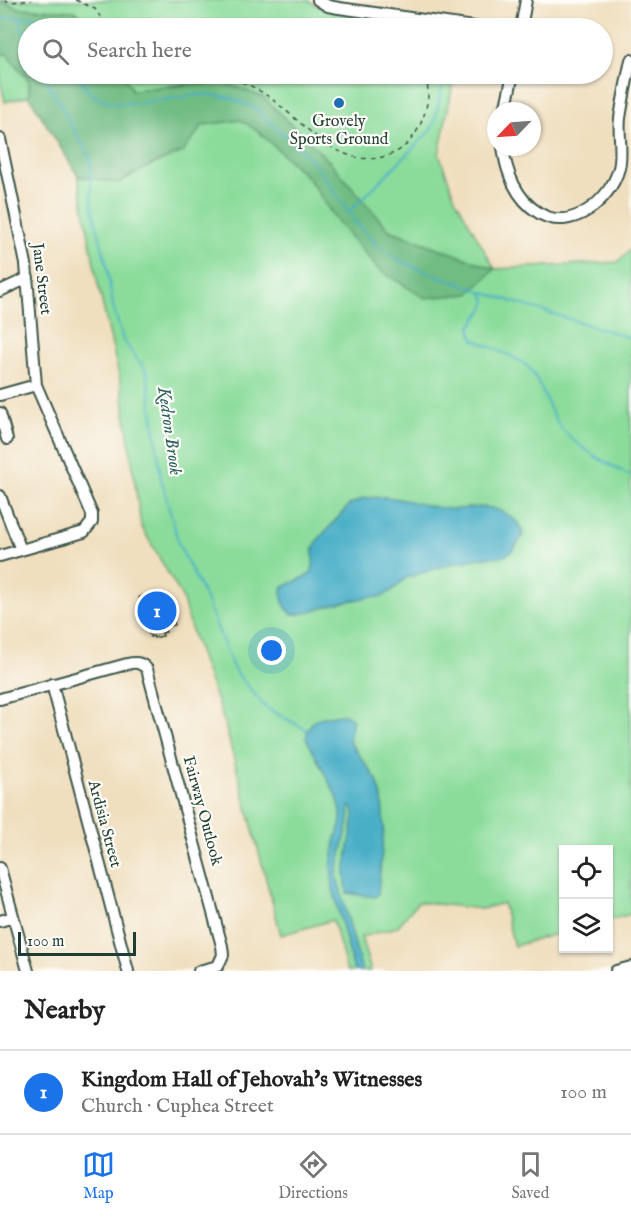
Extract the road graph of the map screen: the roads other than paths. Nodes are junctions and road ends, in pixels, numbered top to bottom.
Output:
1 (318, 0) edge
2 (526, 0) edge
3 (410, 18) edge
4 (523, 18) edge
5 (631, 60) edge
6 (511, 84) edge
7 (508, 102) edge
8 (0, 139) edge
9 (620, 148) junction
10 (631, 152) edge
11 (504, 156) edge
12 (28, 278) junction
13 (0, 291) edge
14 (36, 385) junction
15 (0, 395) edge
16 (0, 413) edge
17 (7, 439) dead end
18 (0, 496) edge
19 (21, 550) junction
20 (0, 556) edge
21 (52, 684) junction
22 (0, 699) edge
23 (0, 868) edge
24 (13, 917) junction
25 (0, 921) edge
26 (631, 967) edge
27 (28, 971) edge
28 (128, 971) edge
29 (200, 971) edge
30 (616, 971) edge

1 - 3 street
2 - 4 street
5 - 9 street
6 - 7 street
8 - 12 street, Jane Street
9 - 10 street
9 - 11 street
12 - 13 street
12 - 14 street, Jane Street
14 - 15 street
14 - 19 street, Jane Street
16 - 17 street
18 - 19 street
19 - 20 street
21 - 22 street
21 - 28 street, Ardisia Street
21 - 29 street, Fairway Outlook
23 - 24 street
24 - 25 street
24 - 27 street
26 - 30 street

